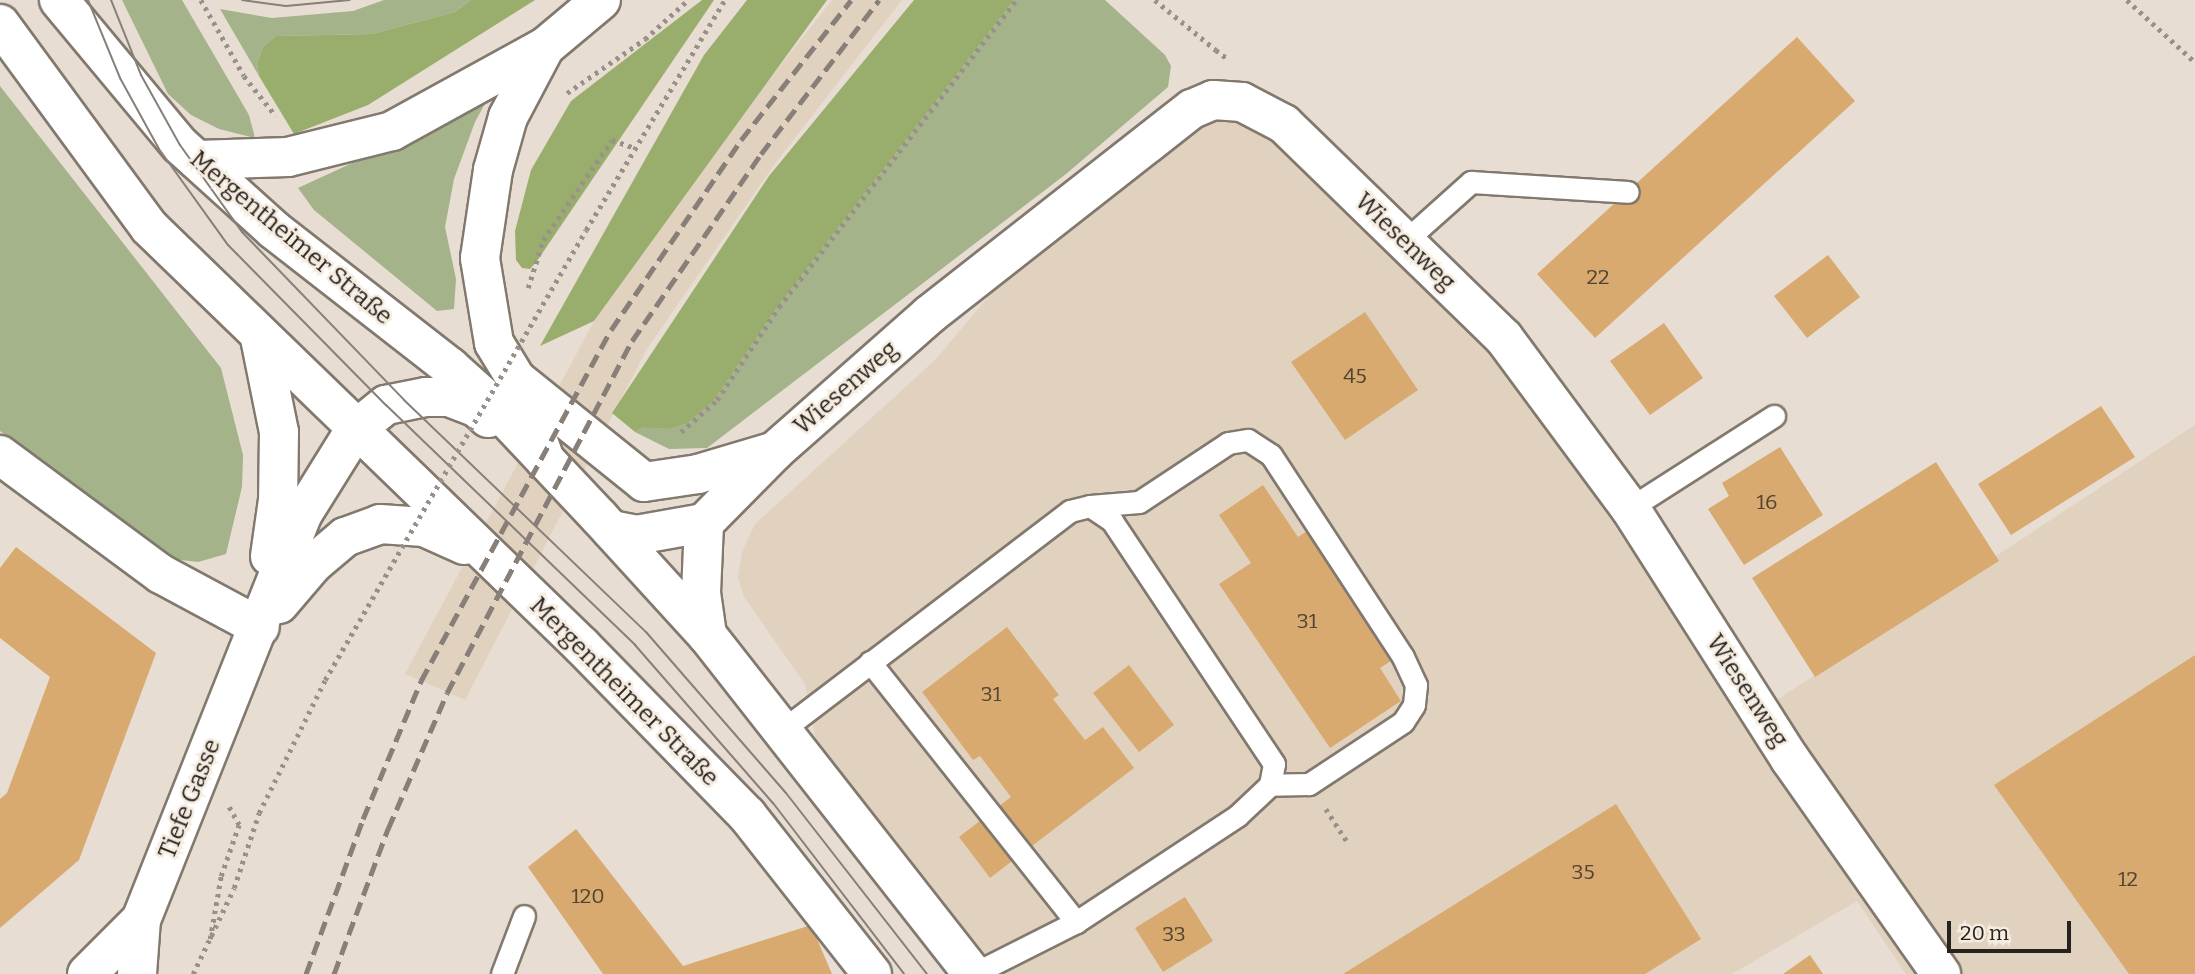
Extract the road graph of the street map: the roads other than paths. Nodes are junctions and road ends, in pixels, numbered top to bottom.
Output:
1 (58, 0) edge
2 (596, 3) edge
3 (0, 24) edge
4 (545, 47) junction
5 (197, 160) junction
6 (1628, 192) dead end
7 (1405, 242) junction
8 (260, 338) junction
9 (516, 379) junction
10 (1774, 416) dead end
11 (355, 430) junction
12 (775, 450) junction
13 (0, 455) edge
14 (545, 460) junction
15 (1090, 506) junction
16 (1630, 508) junction
17 (704, 523) junction
18 (605, 524) junction
19 (482, 553) junction
20 (260, 627) junction
21 (707, 635) junction
22 (870, 662) junction
23 (781, 731) junction
24 (1270, 785) junction
25 (524, 916) dead end
26 (141, 920) junction
27 (1076, 922) junction
28 (87, 974) edge
29 (137, 974) edge
30 (502, 974) edge
31 (872, 974) edge
32 (973, 974) edge
33 (1941, 974) edge

1 - 5 main road, Mergentheimer Straße
2 - 4 main road
3 - 8 main road, Mergentheimer Straße
4 - 5 main road
4 - 9 main road
5 - 14 main road, Mergentheimer Straße
6 - 7 lane
7 - 12 main road, Wiesenweg
7 - 16 main road, Wiesenweg
8 - 11 main road, Mergentheimer Straße
8 - 20 main road, Tiefe Gasse
9 - 12 main road
9 - 14 main road
10 - 16 lane
11 - 18 main road, Mergentheimer Straße
11 - 19 main road, Mergentheimer Straße
11 - 20 main road, Tiefe Gasse
12 - 17 main road, Wiesenweg
13 - 20 main road
14 - 18 main road, Mergentheimer Straße
15 - 22 lane
15 - 24 lane
15 - 24 lane
16 - 33 main road, Wiesenweg
17 - 18 main road
17 - 21 main road
18 - 21 main road, Mergentheimer Straße
19 - 20 main road, Tiefe Gasse
19 - 31 main road, Mergentheimer Straße
20 - 26 main road, Tiefe Gasse
21 - 23 main road, Mergentheimer Straße
22 - 23 lane
22 - 27 lane
23 - 32 main road, Mergentheimer Straße
24 - 27 lane
25 - 30 lane
26 - 28 main road
26 - 29 main road, Tiefe Gasse
27 - 32 lane

